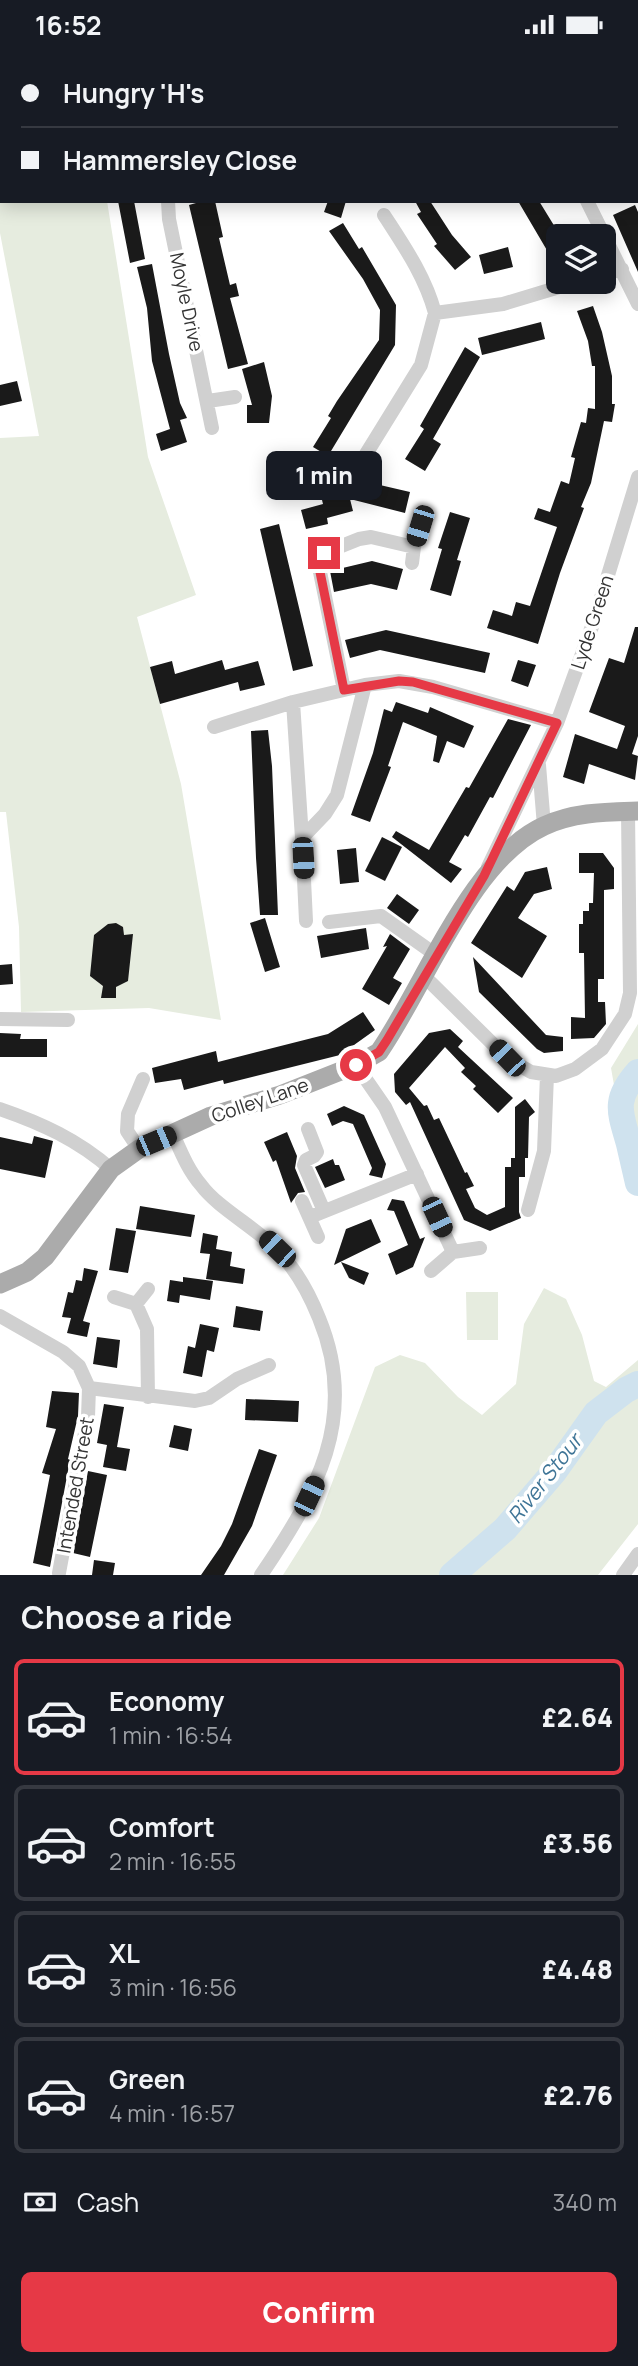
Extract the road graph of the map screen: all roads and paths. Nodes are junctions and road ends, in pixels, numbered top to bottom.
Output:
1 (168, 203) edge
2 (588, 203) edge
3 (384, 215) dead end
4 (622, 269) junction
5 (616, 271) edge
6 (546, 291) edge
7 (638, 303) edge
8 (435, 313) junction
9 (235, 397) dead end
10 (208, 401) junction
11 (212, 428) dead end
12 (358, 467) dead end
13 (638, 477) edge
14 (420, 526) dead end
15 (414, 547) junction
16 (412, 563) dead end
17 (365, 685) junction
18 (344, 690) junction
19 (293, 702) junction
20 (557, 723) junction
21 (214, 727) dead end
22 (539, 764) junction
23 (633, 811) edge
24 (544, 826) junction
25 (302, 838) junction
26 (484, 876) junction
27 (306, 921) dead end
28 (329, 922) dead end
29 (436, 955) junction
30 (424, 976) junction
31 (0, 1019) edge
32 (68, 1020) dead end
33 (356, 1065) junction
34 (547, 1075) junction
35 (143, 1079) dead end
36 (0, 1109) edge
37 (308, 1129) dead end
38 (173, 1134) junction
39 (139, 1149) junction
40 (111, 1168) junction
41 (417, 1174) junction
42 (302, 1201) dead end
43 (528, 1210) dead end
44 (324, 1212) junction
45 (310, 1217) junction
46 (318, 1237) dead end
47 (480, 1248) dead end
48 (453, 1252) junction
49 (431, 1271) dead end
50 (0, 1284) edge
51 (148, 1289) dead end
52 (114, 1297) dead end
53 (136, 1304) junction
54 (0, 1316) edge
55 (269, 1365) dead end
56 (89, 1388) junction
57 (148, 1397) junction
58 (638, 1553) edge
59 (59, 1573) dead end
60 (261, 1575) edge
61 (623, 1575) edge

1 - 10 street, Moyle Drive
2 - 4 street
3 - 8 street
4 - 5 street
4 - 7 street
6 - 8 street
8 - 12 street
9 - 10 street
10 - 11 street, Moyle Drive
13 - 20 street, Lyde Green
14 - 15 street
15 - 16 street
15 - 18 street
17 - 18 street
17 - 20 street
17 - 25 street
18 - 19 street
19 - 21 street
19 - 25 street
20 - 22 street, Lyde Green
22 - 24 street, Lyde Green
22 - 26 street, Lyde Green
23 - 24 main road, Colley Lane
23 - 34 street
24 - 26 main road, Colley Lane
25 - 27 street
26 - 29 main road, Colley Lane
28 - 29 street
29 - 30 main road, Colley Lane
30 - 33 main road, Colley Lane
30 - 34 street
31 - 32 street
33 - 38 main road, Colley Lane
33 - 41 street
34 - 43 street
35 - 39 street
36 - 40 street
37 - 44 street
38 - 39 main road, Colley Lane
38 - 60 street
39 - 40 main road, Colley Lane
40 - 50 main road, Colley Lane
41 - 44 street
41 - 48 street
42 - 45 street
44 - 45 street
45 - 46 street
47 - 48 street
48 - 49 street
51 - 53 street
52 - 53 street
53 - 57 street
54 - 56 street
55 - 57 street
56 - 57 street
56 - 59 street, Intended Street
58 - 61 street

